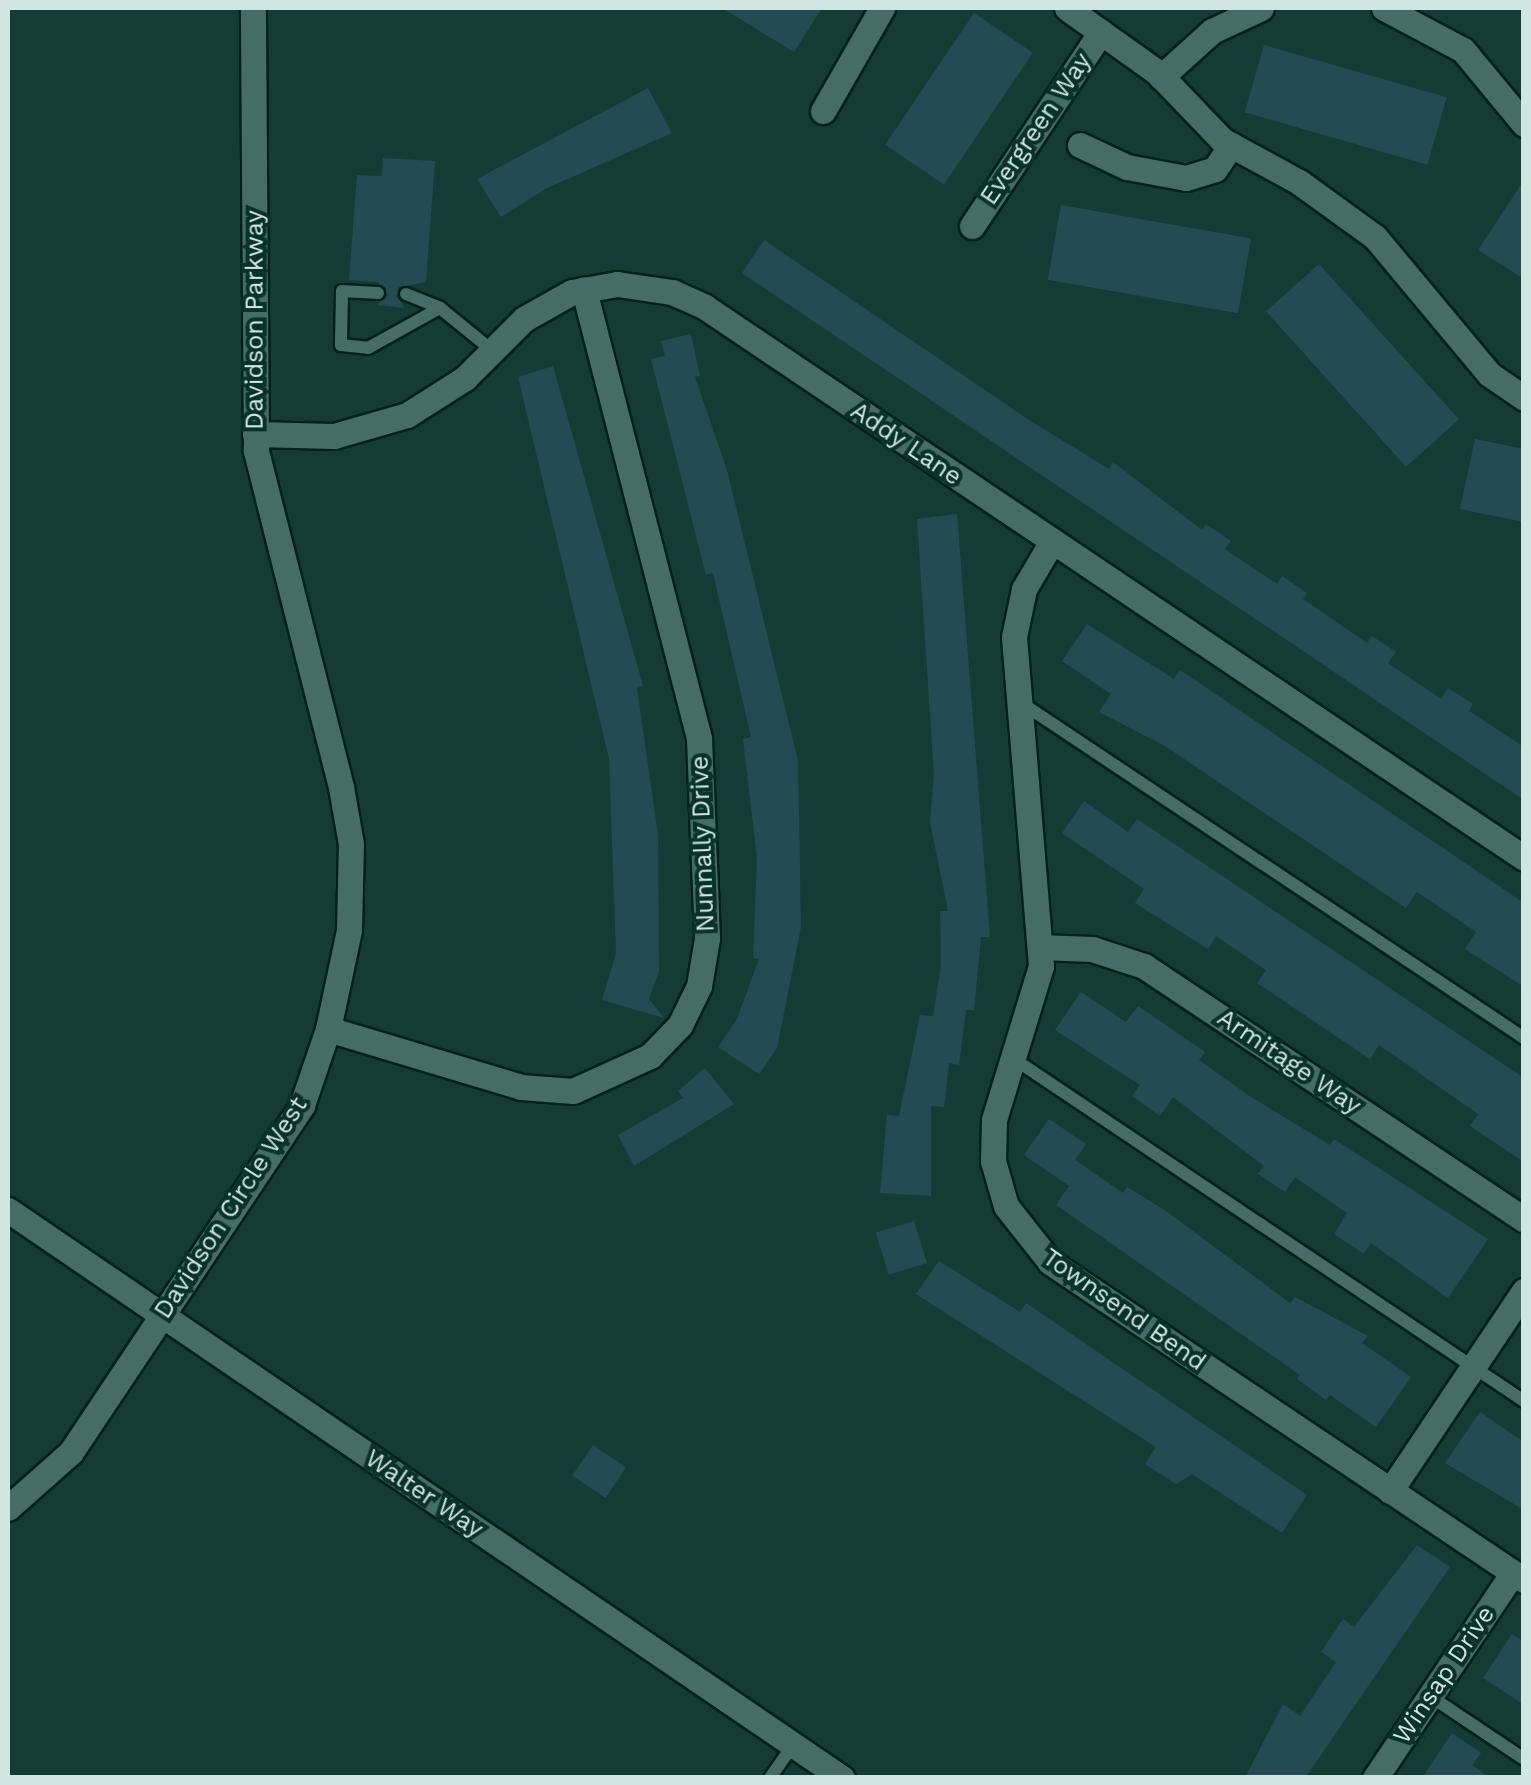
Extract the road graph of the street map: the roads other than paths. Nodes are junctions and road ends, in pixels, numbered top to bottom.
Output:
1 (252, 8) edge
2 (882, 8) edge
3 (1067, 8) edge
4 (1261, 8) edge
5 (1384, 8) edge
6 (1101, 32) junction
7 (1161, 77) junction
8 (823, 111) dead end
9 (1524, 124) edge
10 (1080, 145) dead end
11 (1232, 145) junction
12 (972, 226) dead end
13 (584, 289) junction
14 (378, 293) dead end
15 (406, 294) dead end
16 (440, 308) junction
17 (493, 351) junction
18 (1524, 398) edge
19 (255, 434) junction
20 (1051, 542) junction
21 (296, 628) joint
22 (1018, 701) junction
23 (1524, 858) edge
24 (1040, 946) junction
25 (328, 1029) junction
26 (1524, 1038) edge
27 (1014, 1059) junction
28 (8, 1210) edge
29 (1524, 1219) edge
30 (1524, 1291) edge
31 (161, 1315) junction
32 (1473, 1367) junction
33 (1524, 1401) edge
34 (1390, 1490) junction
35 (8, 1508) edge
36 (1518, 1577) edge
37 (1430, 1696) junction
38 (793, 1744) junction
39 (1524, 1760) edge
40 (770, 1778) edge
41 (842, 1778) edge
42 (1376, 1778) edge

1 - 19 street, Davidson Parkway
2 - 8 street
3 - 6 street, Evergreen Way
4 - 7 street
5 - 9 street
6 - 7 street, Evergreen Way
6 - 12 street, Evergreen Way
7 - 11 street, Evergreen Way
10 - 11 street, Evergreen Way
11 - 18 street, Evergreen Way
13 - 17 street, Addy Lane
13 - 20 street, Addy Lane
13 - 25 street, Nunnally Drive
14 - 16 lane
15 - 16 lane
16 - 17 lane
17 - 19 street, Addy Lane
19 - 21 street, Davidson Parkway
20 - 22 street, Townsend Bend
20 - 23 street, Addy Lane
21 - 25 street, Davidson Circle West
22 - 24 street, Townsend Bend
22 - 26 lane
24 - 27 street, Townsend Bend
24 - 29 street, Armitage Way
25 - 31 street, Davidson Circle West
27 - 32 lane
27 - 34 street, Townsend Bend
28 - 31 street, Walter Way
30 - 32 street
31 - 35 street, Davidson Circle West
31 - 38 street, Walter Way
32 - 33 lane
32 - 34 street
34 - 36 street, Townsend Bend
36 - 37 street, Winsap Drive
37 - 39 lane
37 - 42 street, Winsap Drive
38 - 40 lane
38 - 41 street, Walter Way

